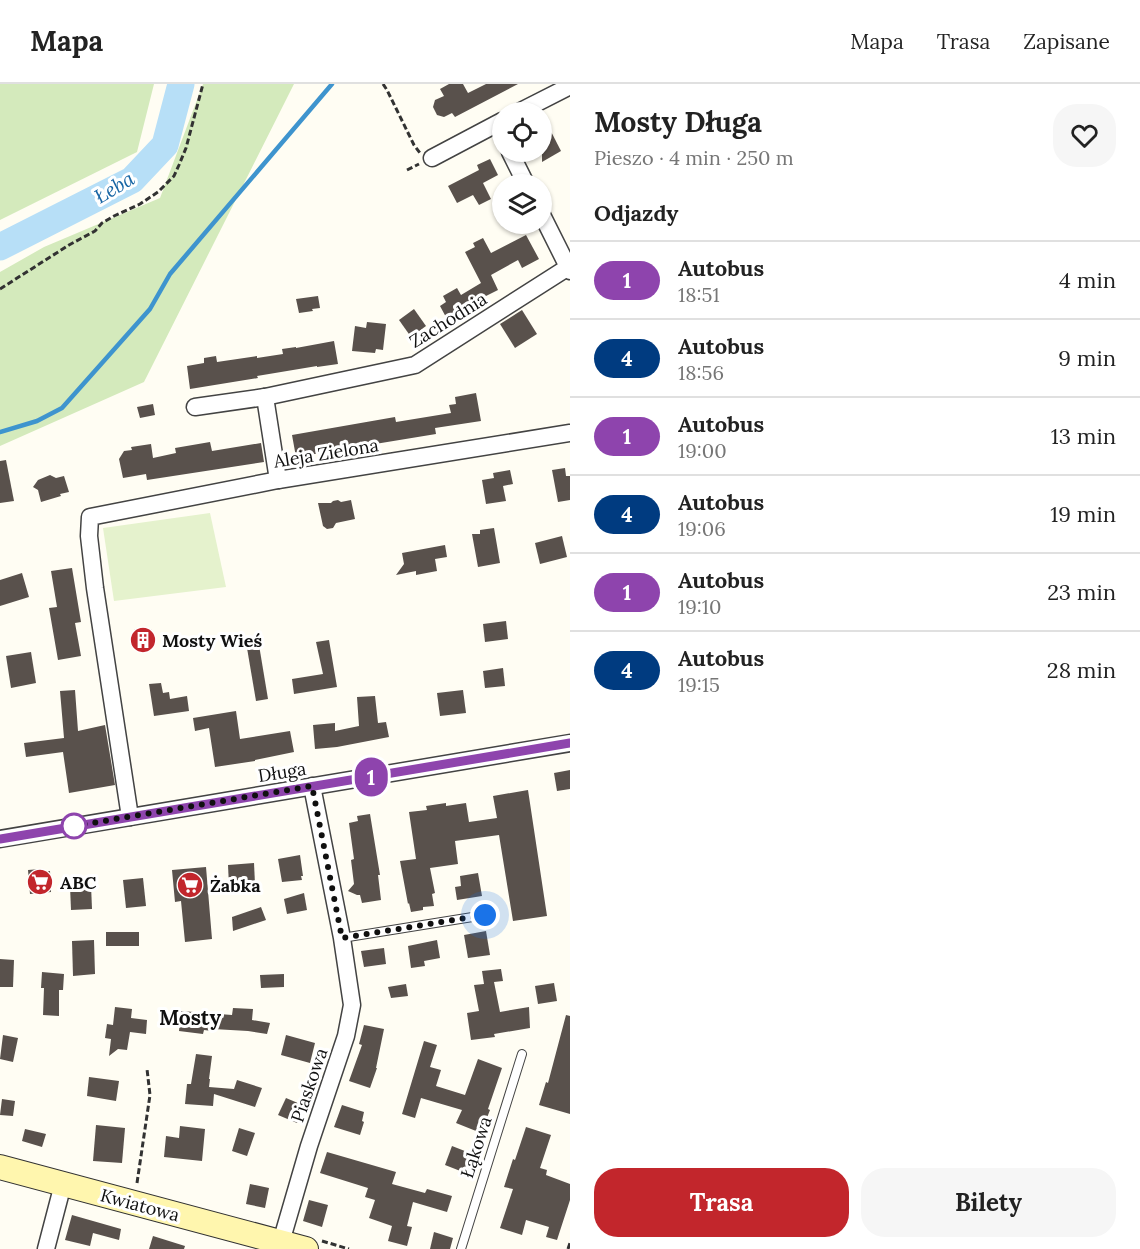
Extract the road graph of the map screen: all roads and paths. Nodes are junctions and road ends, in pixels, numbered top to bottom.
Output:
1 (203, 84) edge
2 (382, 84) edge
3 (570, 86) edge
4 (539, 102) edge
5 (492, 132) edge
6 (432, 158) joint
7 (552, 234) edge
8 (569, 268) edge
9 (0, 289) edge
10 (265, 397) junction
11 (195, 407) dead end
12 (570, 433) edge
13 (278, 480) junction
14 (570, 743) edge
15 (312, 786) junction
16 (130, 817) junction
17 (0, 839) edge
18 (485, 915) dead end
19 (342, 938) junction
20 (522, 1054) dead end
21 (147, 1070) dead end
22 (0, 1167) edge
23 (63, 1184) junction
24 (133, 1203) junction
25 (570, 1243) edge
26 (280, 1246) edge
27 (46, 1249) edge
28 (306, 1249) edge
29 (461, 1249) edge
30 (568, 1249) edge

1 - 9 path
2 - 6 path
3 - 4 street
5 - 6 street
7 - 8 street
8 - 10 street, Zachodnia
10 - 11 street, Zachodnia
10 - 13 street
12 - 13 street, Aleja Zielona
13 - 16 street, Aleja Zielona
14 - 15 street, Długa
15 - 16 street, Długa
15 - 19 street, Piaskowa
16 - 17 street, Długa
18 - 19 lane
19 - 26 street, Piaskowa
20 - 29 lane, Łąkowa
21 - 24 path
22 - 23 main road, Kwiatowa
23 - 24 main road, Kwiatowa
23 - 27 street
24 - 26 main road, Kwiatowa
25 - 30 path
26 - 28 main road, Kwiatowa

